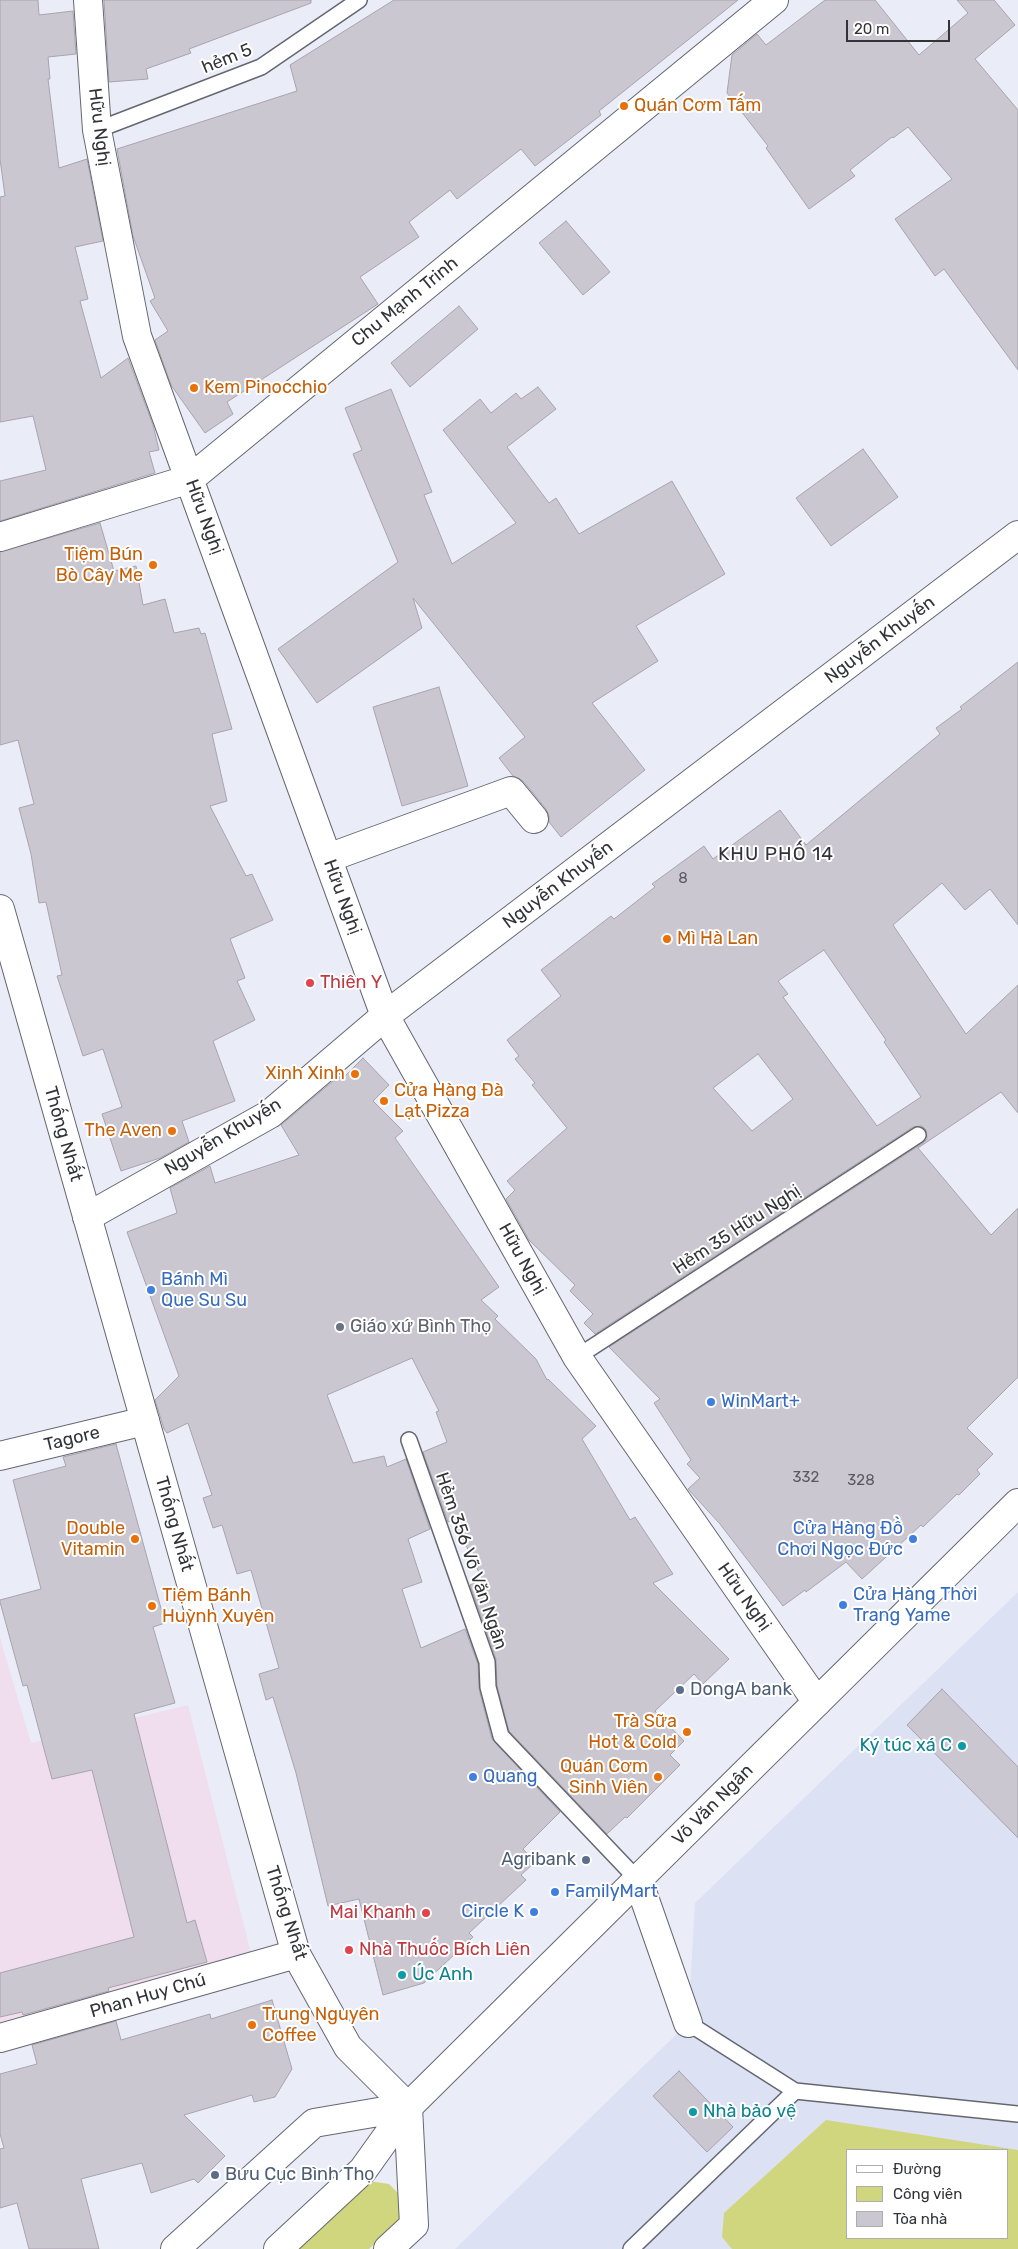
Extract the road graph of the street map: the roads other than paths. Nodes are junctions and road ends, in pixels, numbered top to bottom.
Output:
1 (88, 0) edge
2 (359, 0) edge
3 (774, 0) edge
4 (96, 130) junction
5 (190, 479) junction
6 (1018, 535) edge
7 (0, 537) edge
8 (534, 819) dead end
9 (328, 858) junction
10 (0, 909) edge
11 (385, 1016) junction
12 (918, 1134) dead end
13 (87, 1217) junction
14 (577, 1357) junction
15 (145, 1421) junction
16 (409, 1440) dead end
17 (0, 1456) edge
18 (1018, 1503) edge
19 (817, 1702) junction
20 (638, 1880) junction
21 (296, 1954) junction
22 (688, 2023) joint
23 (0, 2038) edge
24 (795, 2092) junction
25 (408, 2107) junction
26 (1018, 2114) edge
27 (176, 2249) edge
28 (278, 2249) edge
29 (388, 2249) edge
30 (632, 2249) edge

1 - 4 street, Hữu Nghị
2 - 4 lane, hẻm 5
3 - 5 street, Chu Mạnh Trinh
4 - 5 street, Hữu Nghị
5 - 7 street, Chu Mạnh Trinh
5 - 9 street, Hữu Nghị
6 - 11 street, Nguyễn Khuyến
8 - 9 street
9 - 11 street, Hữu Nghị
10 - 13 street, Thống Nhất
11 - 13 street, Nguyễn Khuyến
11 - 14 street, Hữu Nghị
12 - 14 lane, Hẻm 35 Hữu Nghị
13 - 15 street, Thống Nhất
14 - 19 street, Hữu Nghị
15 - 17 street, Tagore
15 - 21 street, Thống Nhất
16 - 20 lane, Hẻm 356 Võ Văn Ngân
18 - 19 street, Võ Văn Ngân
19 - 20 street, Võ Văn Ngân
20 - 22 street
20 - 25 street, Võ Văn Ngân
21 - 23 street, Phan Huy Chú
21 - 25 street, Thống Nhất
22 - 24 lane
24 - 26 lane
24 - 30 lane
25 - 27 street
25 - 28 street, Võ Văn Ngân
25 - 29 street

